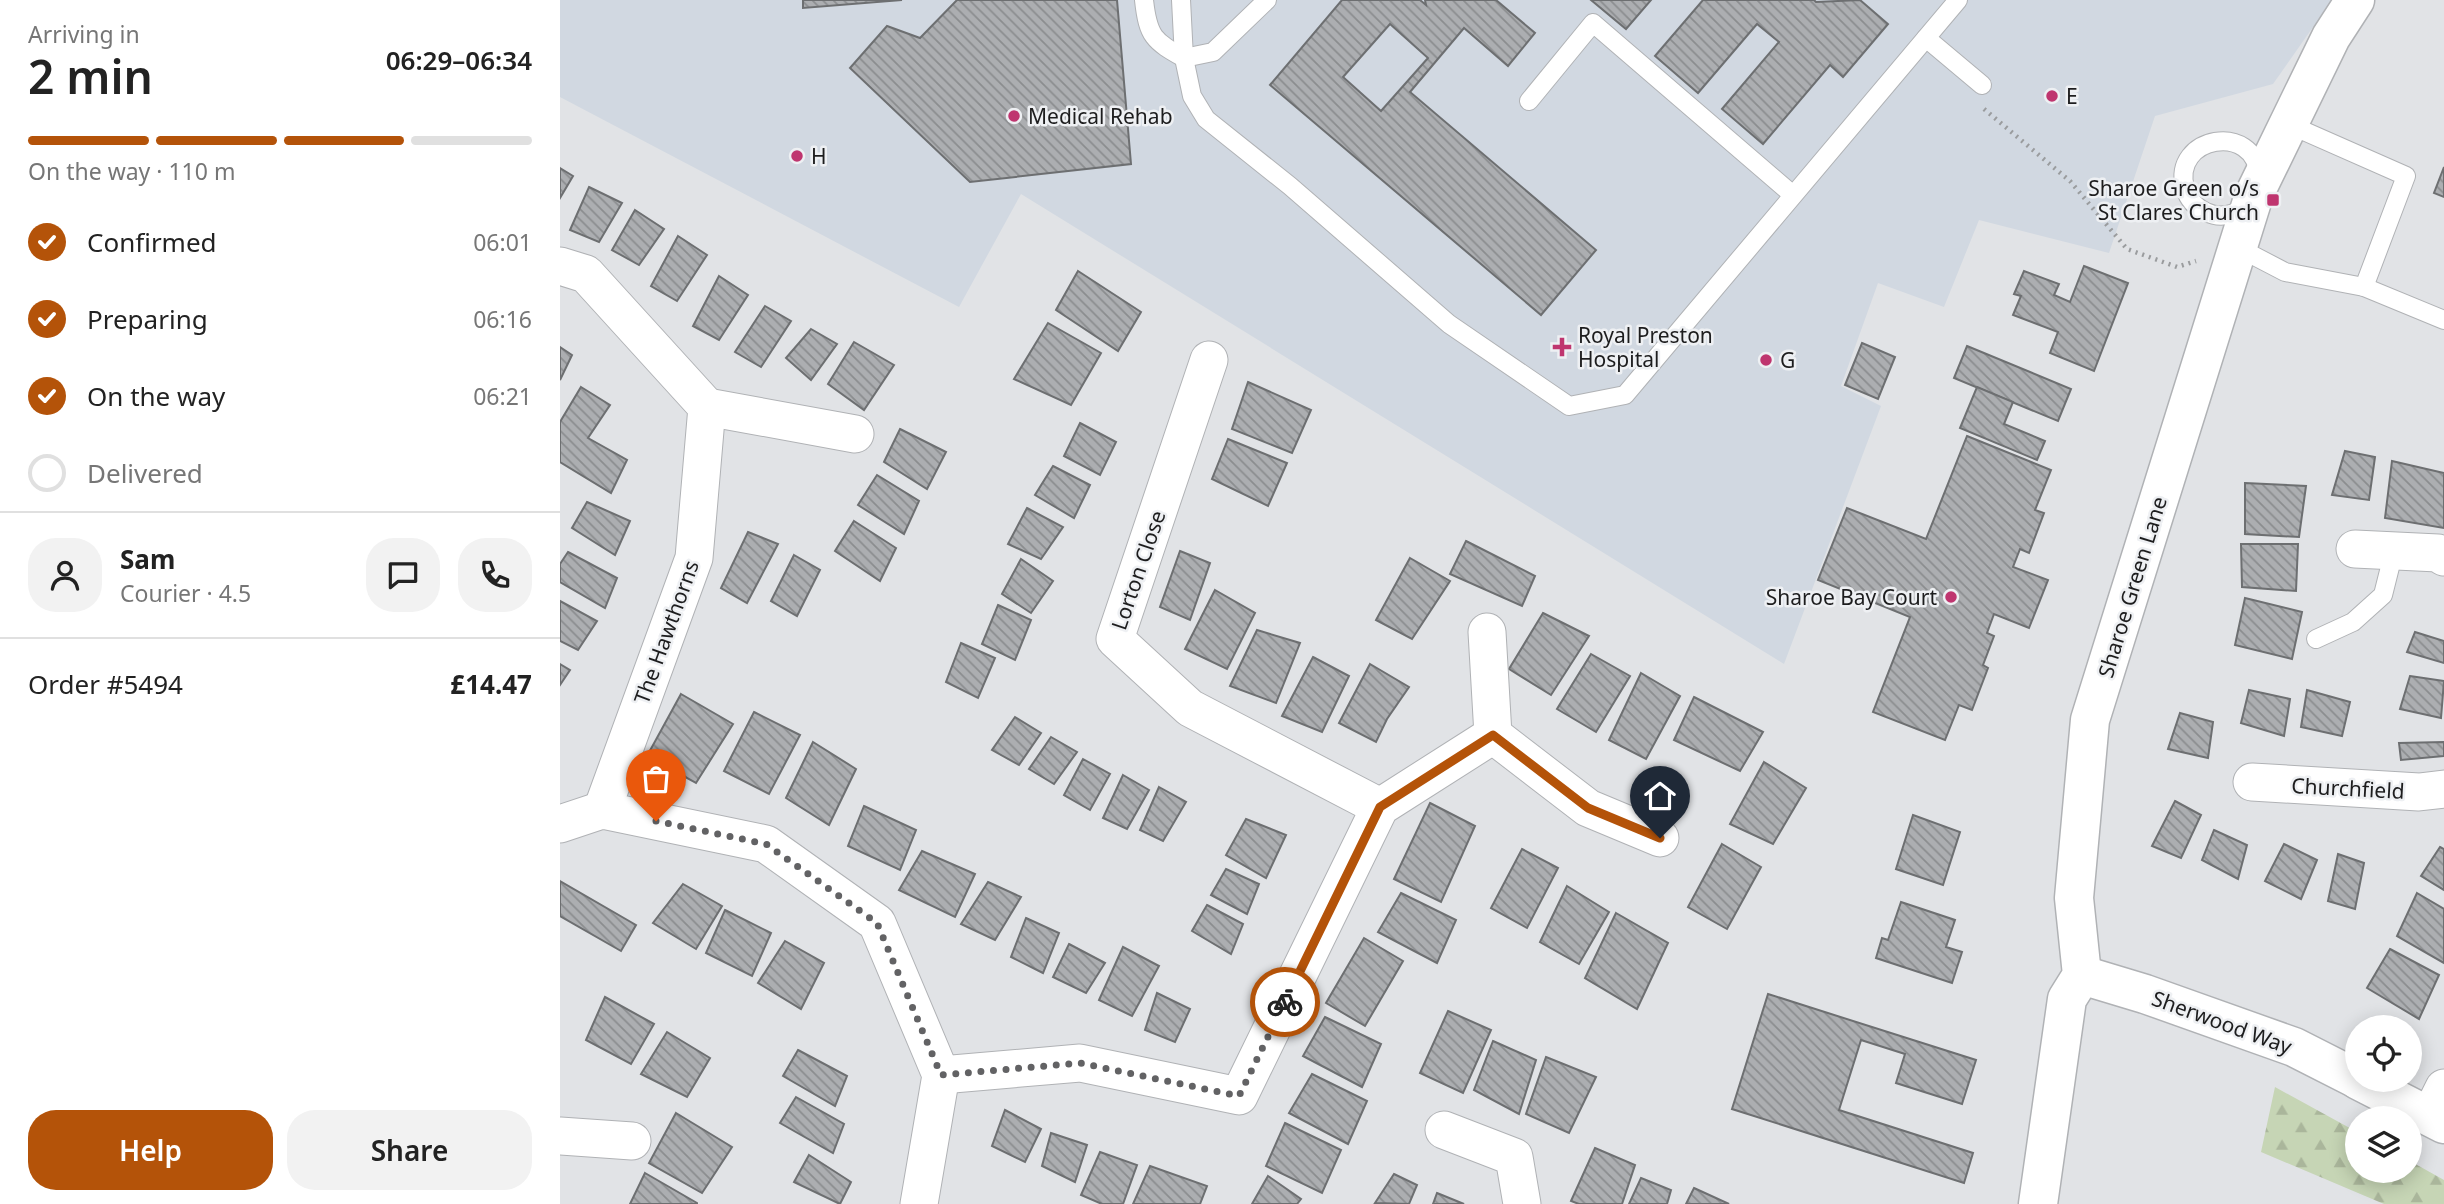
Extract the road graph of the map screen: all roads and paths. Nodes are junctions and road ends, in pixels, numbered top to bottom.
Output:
1 (1144, 0) edge
2 (1181, 0) edge
3 (1267, 0) edge
4 (1958, 0) edge
5 (2355, 0) edge
6 (1926, 38) junction
7 (1184, 58) junction
8 (1979, 94) joint
9 (1529, 101) dead end
10 (2288, 124) junction
11 (2257, 189) junction
12 (1793, 195) junction
13 (2237, 247) junction
14 (560, 266) edge
15 (2364, 287) junction
16 (2444, 320) edge
17 (1209, 360) dead end
18 (707, 407) junction
19 (855, 435) dead end
20 (2355, 549) dead end
21 (2393, 551) junction
22 (2444, 557) edge
23 (1487, 632) dead end
24 (2316, 639) dead end
25 (1493, 735) junction
26 (2252, 782) dead end
27 (2444, 789) edge
28 (1380, 807) junction
29 (602, 810) junction
30 (560, 824) edge
31 (1660, 838) dead end
32 (2082, 975) junction
33 (2345, 1072) edge
34 (941, 1075) junction
35 (2393, 1092) edge
36 (2439, 1109) edge
37 (1444, 1130) dead end
38 (560, 1136) edge
39 (632, 1141) dead end
40 (919, 1204) edge
41 (1522, 1204) edge
42 (2038, 1204) edge

1 - 7 lane
2 - 7 lane
3 - 7 lane
4 - 6 lane
5 - 10 street, Sharoe Green Lane
6 - 8 lane
6 - 12 lane
7 - 12 lane
8 - 13 path
9 - 12 lane
10 - 11 street, Sharoe Green Lane
10 - 15 lane
11 - 11 lane
11 - 13 street, Sharoe Green Lane
13 - 15 lane
13 - 32 street, Sharoe Green Lane
14 - 18 street
15 - 16 lane
17 - 28 street, Lorton Close
18 - 19 street
18 - 29 street, The Hawthorns
20 - 21 street
21 - 22 street
21 - 24 lane
23 - 25 street
25 - 28 street
25 - 31 street
26 - 27 street, Churchfield
28 - 34 street
29 - 30 street
29 - 34 street
32 - 33 street, Sherwood Way
32 - 42 street
34 - 40 street
35 - 36 street, Sherwood Way
37 - 41 street
38 - 39 street

